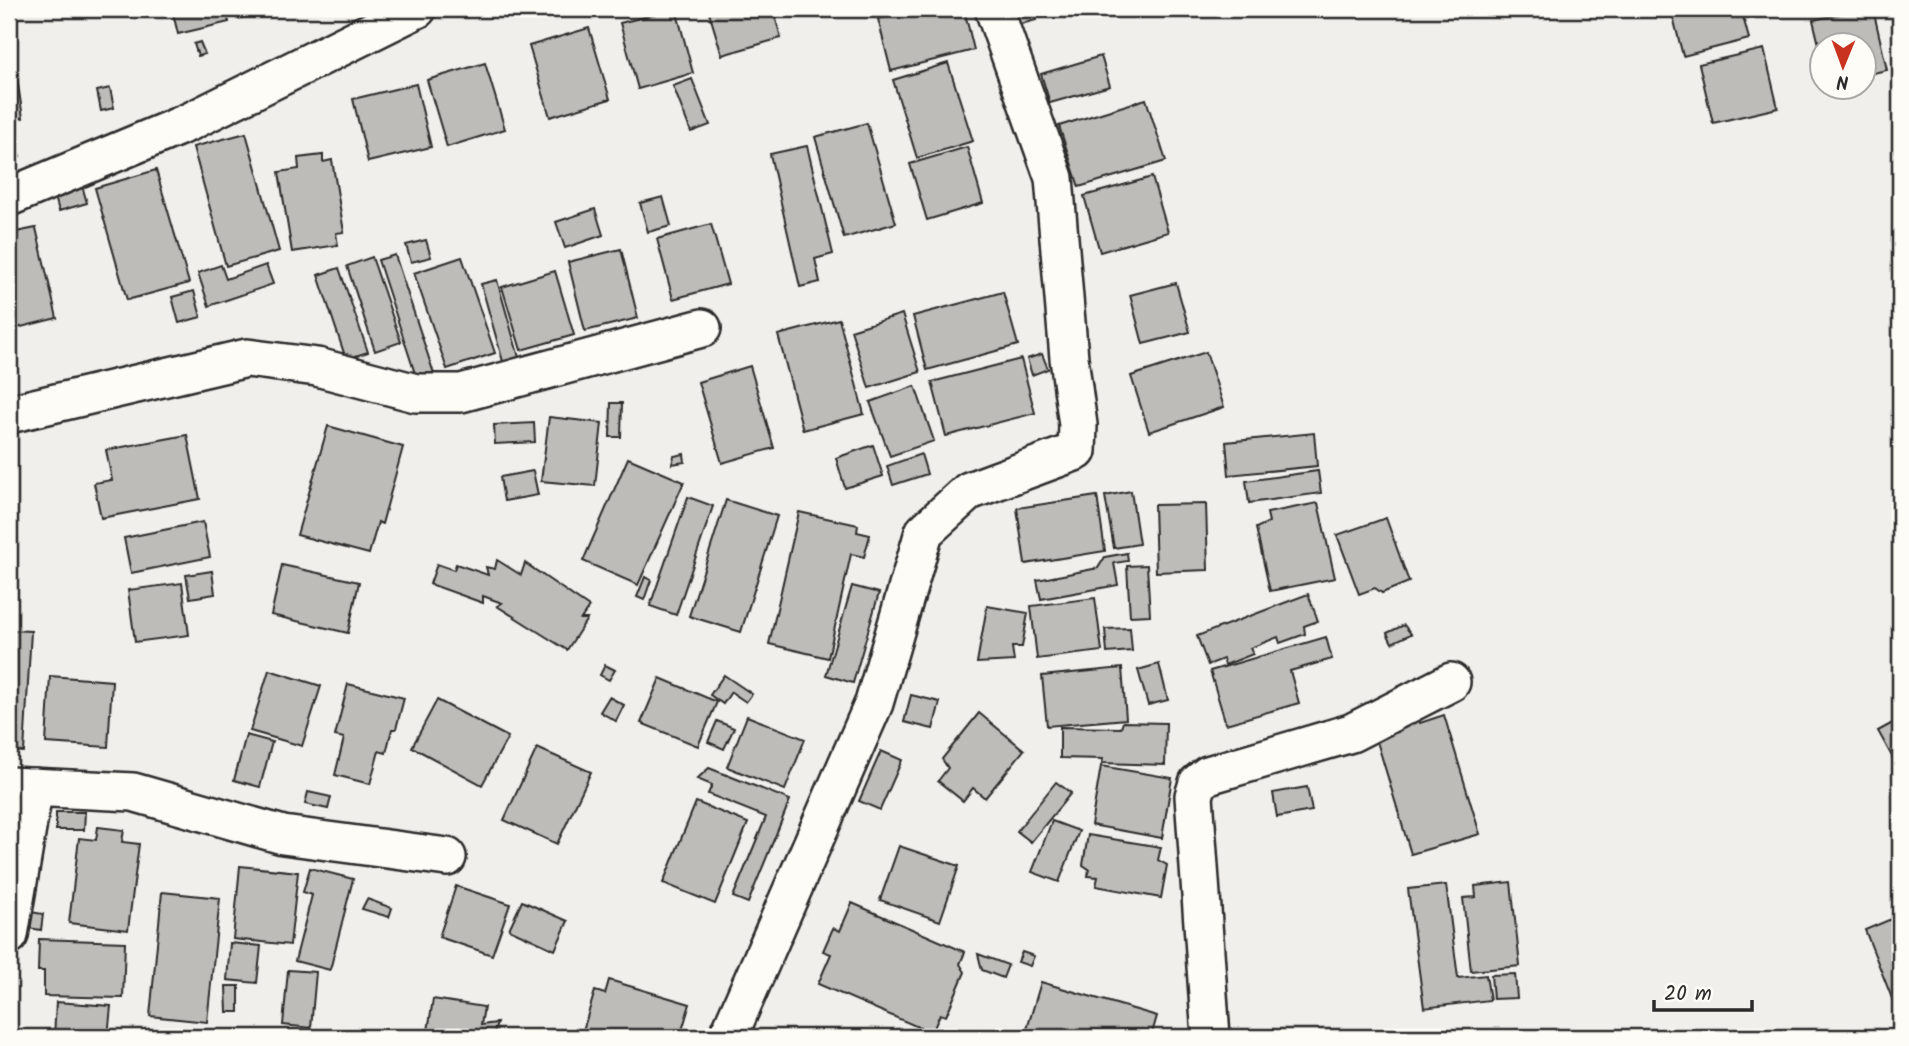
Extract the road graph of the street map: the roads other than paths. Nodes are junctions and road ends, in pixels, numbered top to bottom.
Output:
1 (417, 9) edge
2 (994, 9) edge
3 (9, 197) edge
4 (702, 328) dead end
5 (9, 414) edge
6 (1451, 682) dead end
7 (21, 787) edge
8 (447, 857) dead end
9 (9, 935) edge
10 (728, 1037) edge
11 (1211, 1037) edge

1 - 3 street
2 - 10 street
4 - 5 street
6 - 11 street
7 - 8 street
7 - 9 street

